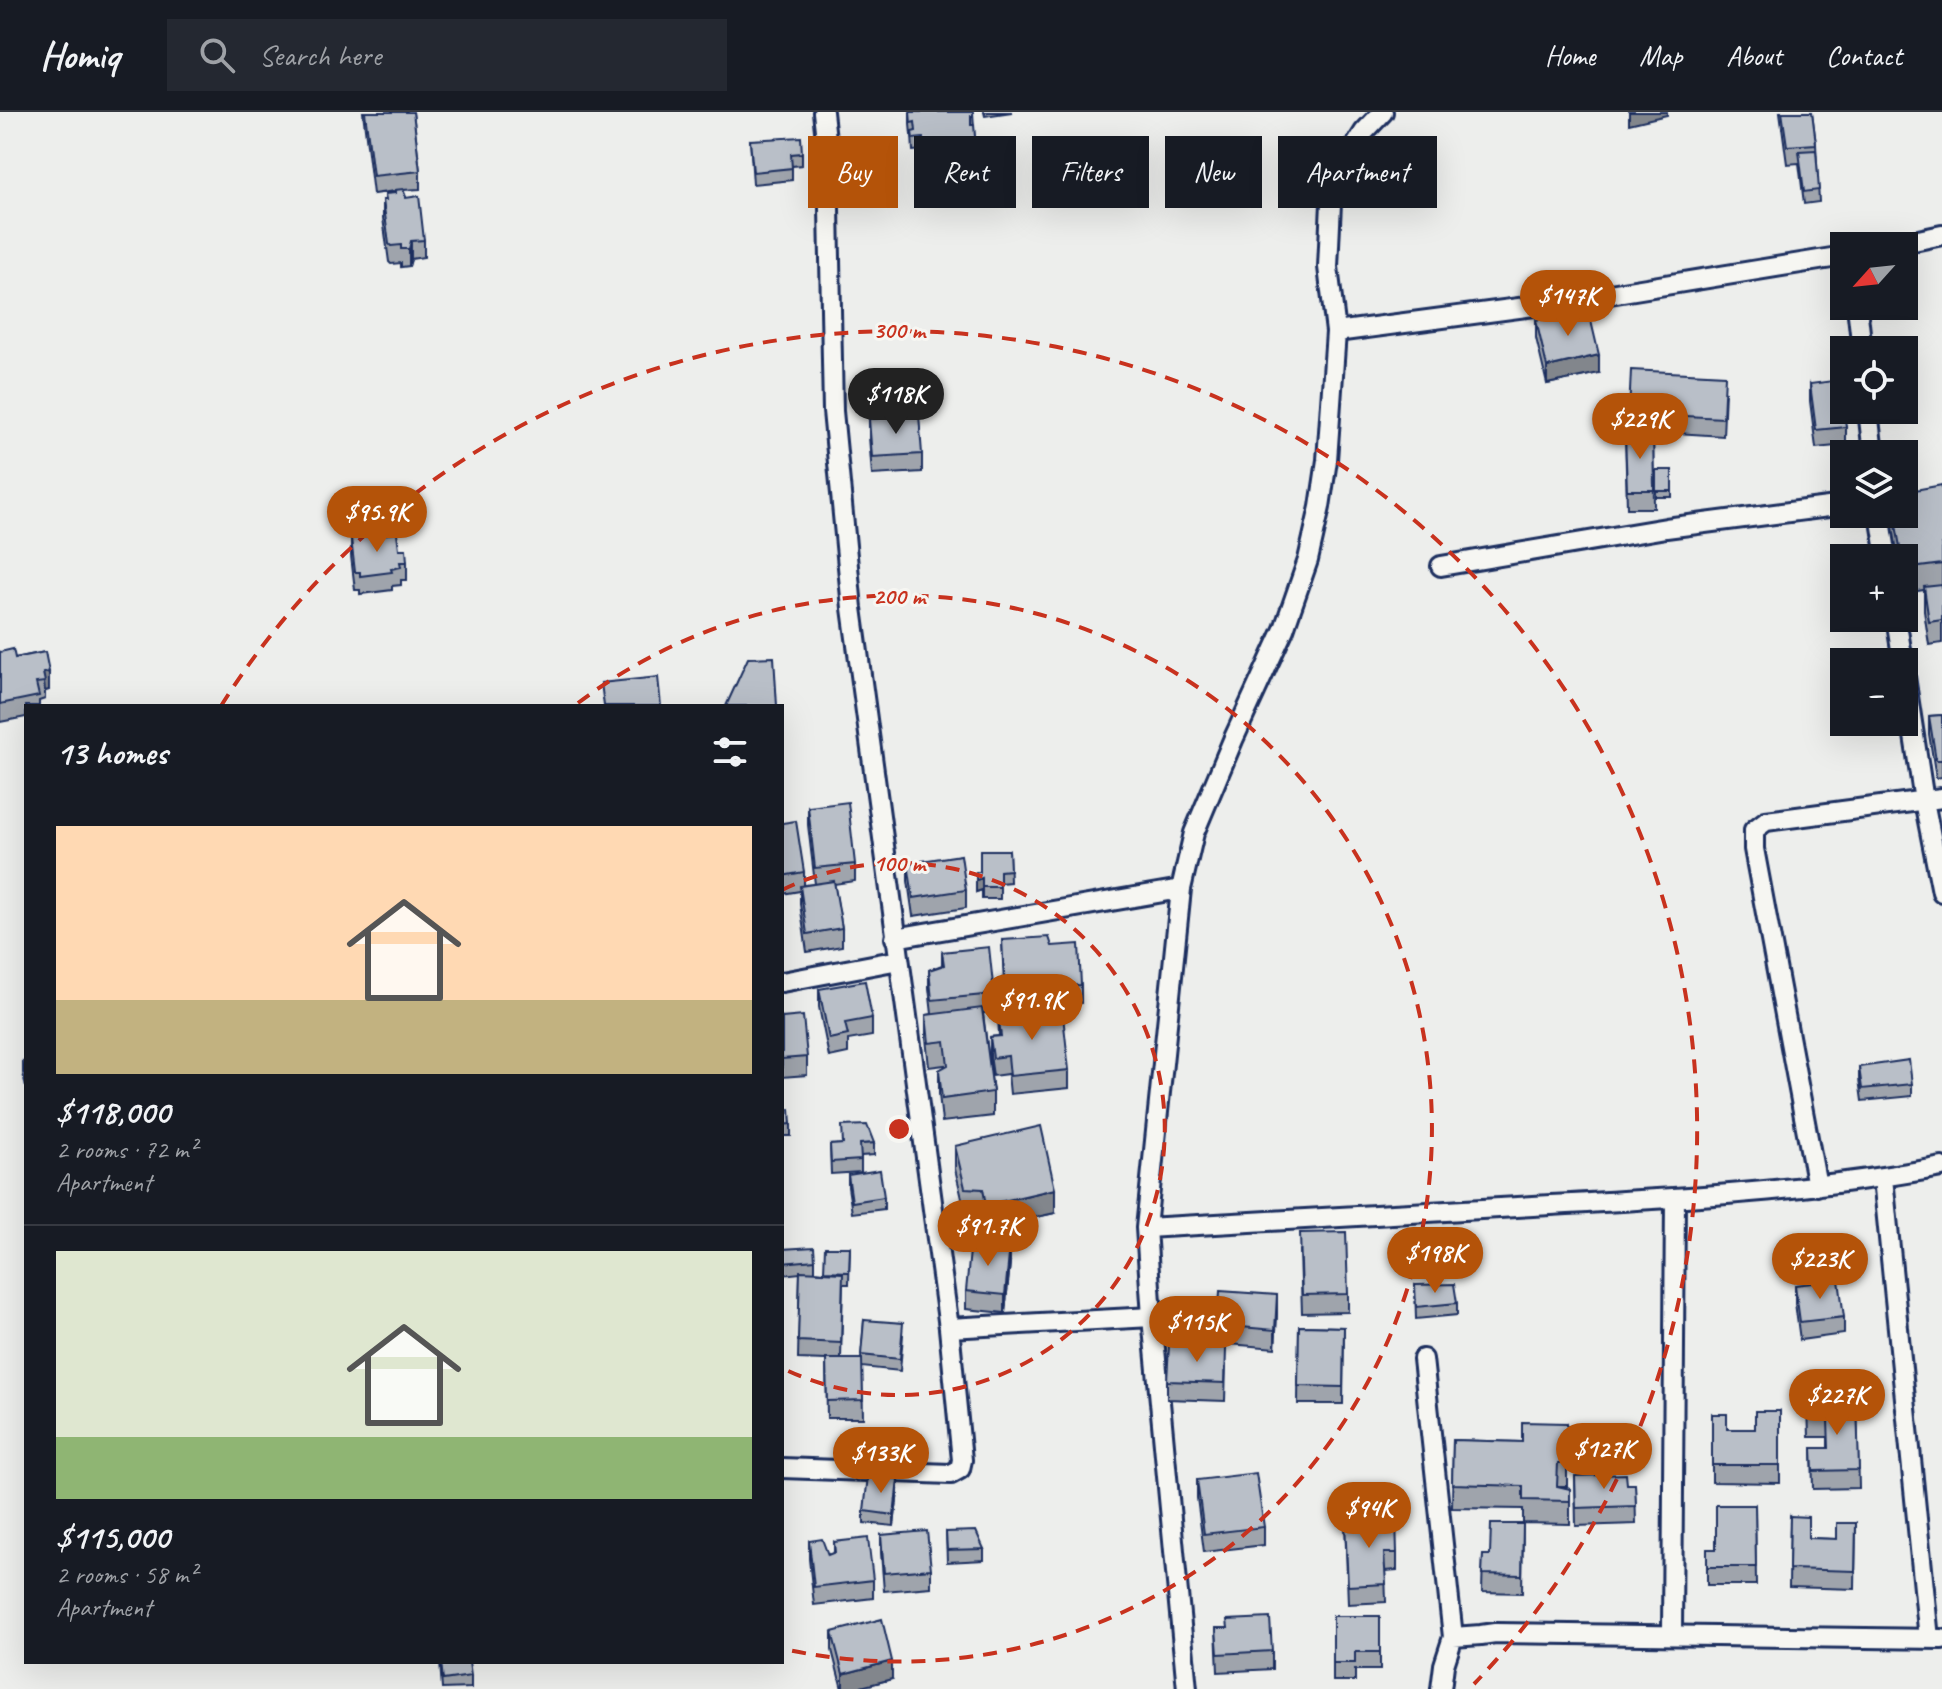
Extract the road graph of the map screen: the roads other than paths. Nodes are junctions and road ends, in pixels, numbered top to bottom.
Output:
1 (823, 112) edge
2 (1383, 112) edge
3 (1942, 235) edge
4 (1918, 240) edge
5 (1830, 258) edge
6 (1336, 332) junction
7 (1830, 507) edge
8 (1441, 566) dead end
9 (1918, 732) edge
10 (1933, 799) edge
11 (1181, 889) junction
12 (1942, 892) edge
13 (895, 938) junction
14 (899, 960) junction
15 (784, 982) edge
16 (1942, 1167) edge
17 (1883, 1178) junction
18 (1817, 1186) junction
19 (1675, 1198) junction
20 (1146, 1228) junction
21 (1152, 1317) junction
22 (949, 1328) junction
23 (1423, 1359) dead end
24 (784, 1468) edge
25 (1672, 1634) junction
26 (1453, 1637) junction
27 (1936, 1639) edge
28 (1187, 1689) edge
29 (1441, 1689) edge

1 - 13 street
2 - 6 street
3 - 4 street
5 - 6 street
6 - 11 street
7 - 8 street
9 - 10 street
10 - 12 street
10 - 18 street
11 - 13 street
11 - 20 street
13 - 14 street
14 - 15 street
14 - 22 street
16 - 17 street
17 - 18 street
17 - 27 street
18 - 19 street
19 - 20 street
19 - 25 street
20 - 21 street
21 - 22 street
21 - 28 street
22 - 24 street
23 - 26 street
25 - 26 street
25 - 27 street
26 - 29 street

